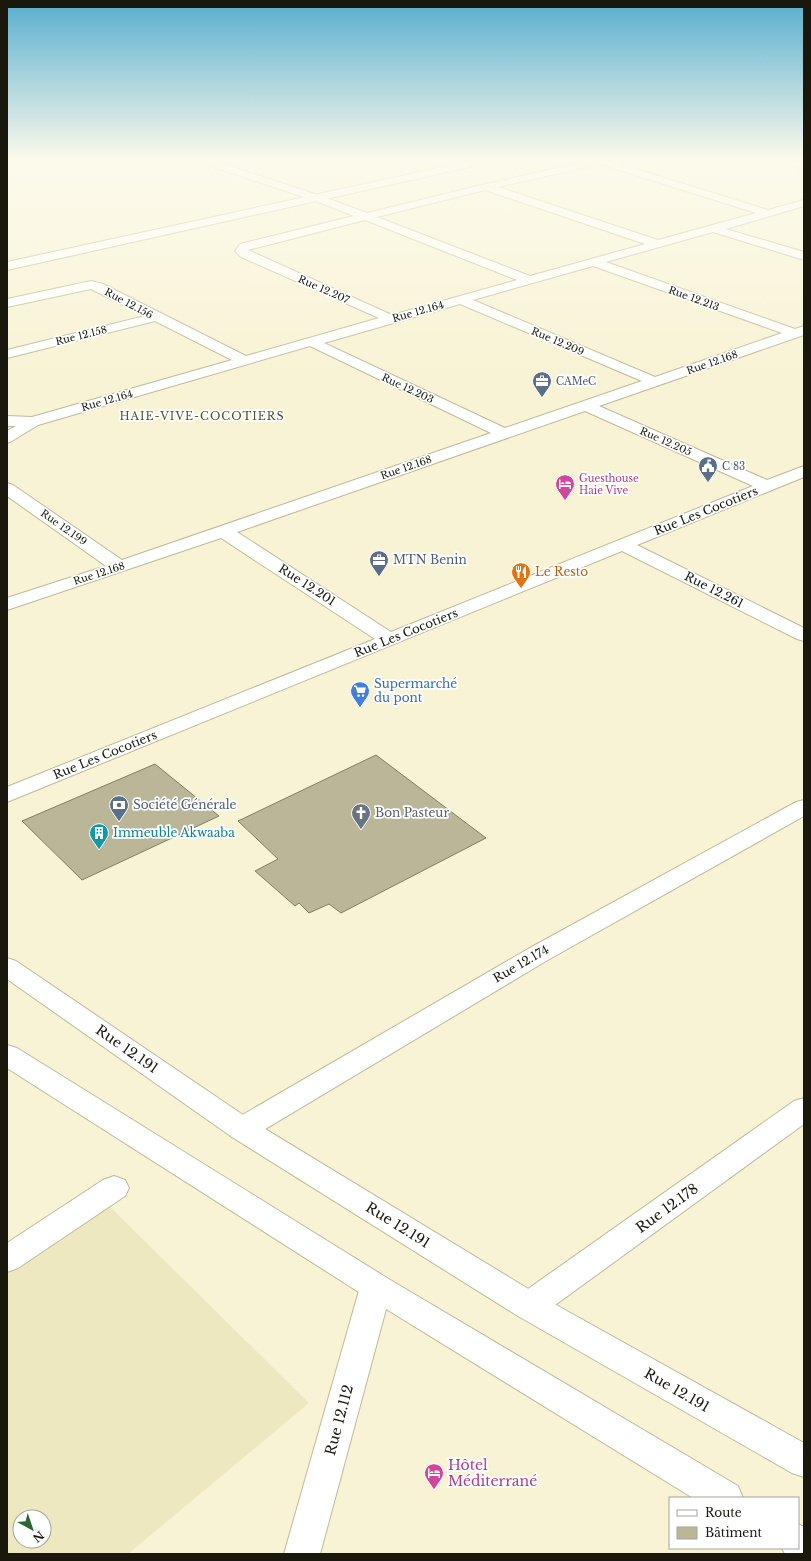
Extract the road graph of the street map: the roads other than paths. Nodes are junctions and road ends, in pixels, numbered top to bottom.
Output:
1 (132, 234) edge
2 (147, 234) edge
3 (295, 234) edge
4 (411, 234) edge
5 (627, 234) edge
6 (696, 234) edge
7 (731, 234) edge
8 (657, 244) junction
9 (804, 256) edge
10 (7, 260) edge
11 (594, 262) junction
12 (7, 266) edge
13 (529, 280) junction
14 (460, 299) junction
15 (7, 303) edge
16 (155, 316) junction
17 (391, 319) junction
18 (799, 332) edge
19 (312, 342) junction
20 (7, 354) edge
21 (244, 361) junction
22 (655, 382) junction
23 (586, 406) junction
24 (7, 421) edge
25 (33, 422) junction
26 (503, 433) junction
27 (7, 438) edge
28 (804, 471) edge
29 (767, 486) junction
30 (7, 488) edge
31 (223, 531) junction
32 (624, 545) junction
33 (120, 566) junction
34 (7, 604) edge
35 (803, 634) edge
36 (390, 640) junction
37 (7, 795) edge
38 (804, 806) edge
39 (7, 967) edge
40 (7, 1055) edge
41 (804, 1109) edge
42 (242, 1129) junction
43 (114, 1188) dead end
44 (7, 1259) edge
45 (376, 1286) junction
46 (529, 1306) junction
47 (804, 1462) edge
48 (723, 1497) edge
49 (302, 1554) edge

1 - 10 street
2 - 12 street
3 - 17 street, Rue 12.207
4 - 13 street
5 - 8 street
6 - 8 street, Rue 12.164
7 - 9 street
8 - 11 street, Rue 12.164
11 - 13 street, Rue 12.164
11 - 18 street, Rue 12.213
13 - 14 street, Rue 12.164
14 - 17 street, Rue 12.164
14 - 22 street, Rue 12.209
15 - 16 street, Rue 12.156
16 - 20 street, Rue 12.158
16 - 21 street, Rue 12.156
17 - 19 street, Rue 12.164
18 - 22 street, Rue 12.168
19 - 21 street, Rue 12.164
19 - 26 street, Rue 12.203
21 - 25 street, Rue 12.164
22 - 23 street, Rue 12.168
23 - 26 street, Rue 12.168
23 - 29 street, Rue 12.205
24 - 25 street
25 - 27 street
26 - 31 street, Rue 12.168
28 - 29 street, Rue Les Cocotiers
29 - 32 street, Rue Les Cocotiers
30 - 33 street, Rue 12.199
31 - 33 street, Rue 12.168
31 - 36 street, Rue 12.201
32 - 35 street, Rue 12.261
32 - 36 street, Rue Les Cocotiers
33 - 34 street, Rue 12.168
36 - 37 street, Rue Les Cocotiers
38 - 42 street, Rue 12.174
39 - 42 street, Rue 12.191
40 - 45 street
41 - 46 street, Rue 12.178
42 - 46 street, Rue 12.191
43 - 44 street
45 - 48 street
45 - 49 street, Rue 12.112
46 - 47 street, Rue 12.191

